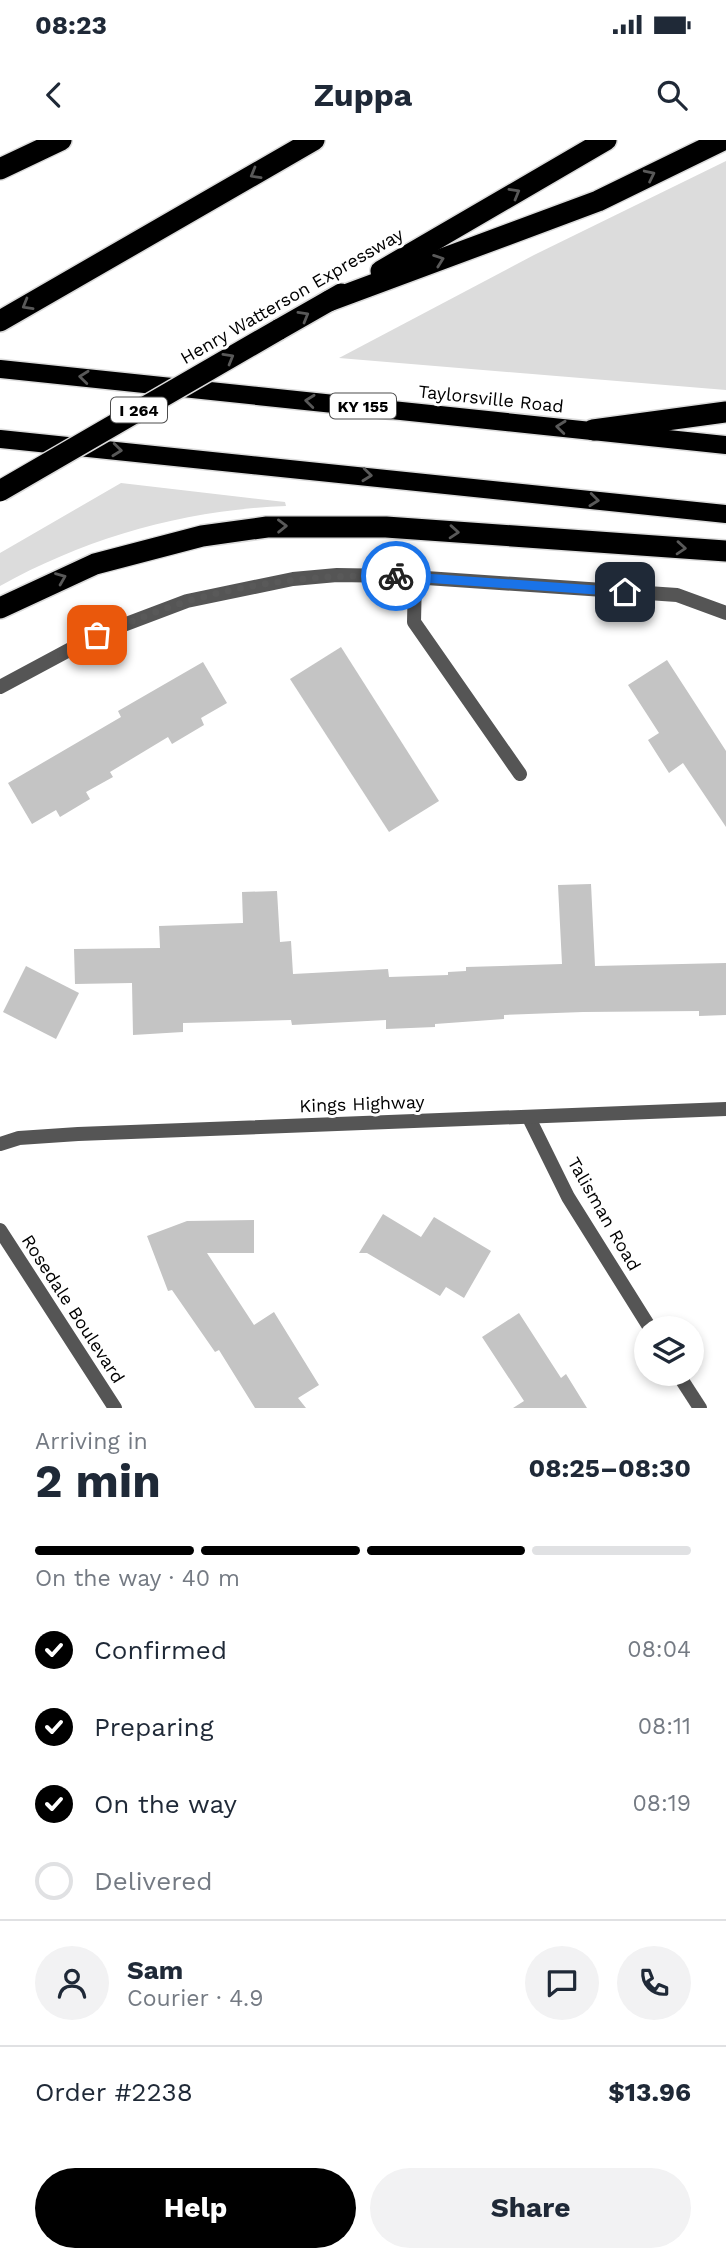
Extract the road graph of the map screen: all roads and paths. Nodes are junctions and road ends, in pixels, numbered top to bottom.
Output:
1 (61, 140) edge
2 (314, 140) edge
3 (607, 140) edge
4 (723, 140) edge
5 (0, 169) edge
6 (329, 301) junction
7 (0, 321) edge
8 (0, 369) edge
9 (726, 412) edge
10 (593, 430) junction
11 (0, 439) edge
12 (726, 445) edge
13 (0, 491) edge
14 (726, 514) edge
15 (726, 551) edge
16 (415, 578) junction
17 (0, 608) edge
18 (726, 612) edge
19 (0, 687) edge
20 (520, 774) dead end
21 (726, 1109) edge
22 (529, 1118) junction
23 (0, 1144) edge
24 (0, 1230) edge
25 (642, 1316) edge
26 (686, 1386) edge
27 (114, 1408) edge
28 (700, 1408) edge

1 - 5 highway
2 -> 7 highway
6 -> 3 highway, Henry Watterson Expressway / I 264
6 -> 4 highway
13 -> 6 highway, Henry Watterson Expressway / I 264, bridge
10 -> 8 main road, Taylorsville Road / KY 155
9 - 10 highway
10 - 12 main road, Taylorsville Road / KY 155
11 -> 14 main road
17 -> 15 highway
16 - 18 street
16 - 19 street
16 - 20 street
21 - 22 street, Kings Highway
22 - 23 street, Kings Highway
22 - 25 street, Talisman Road
24 - 27 street, Rosedale Boulevard
26 - 28 street

